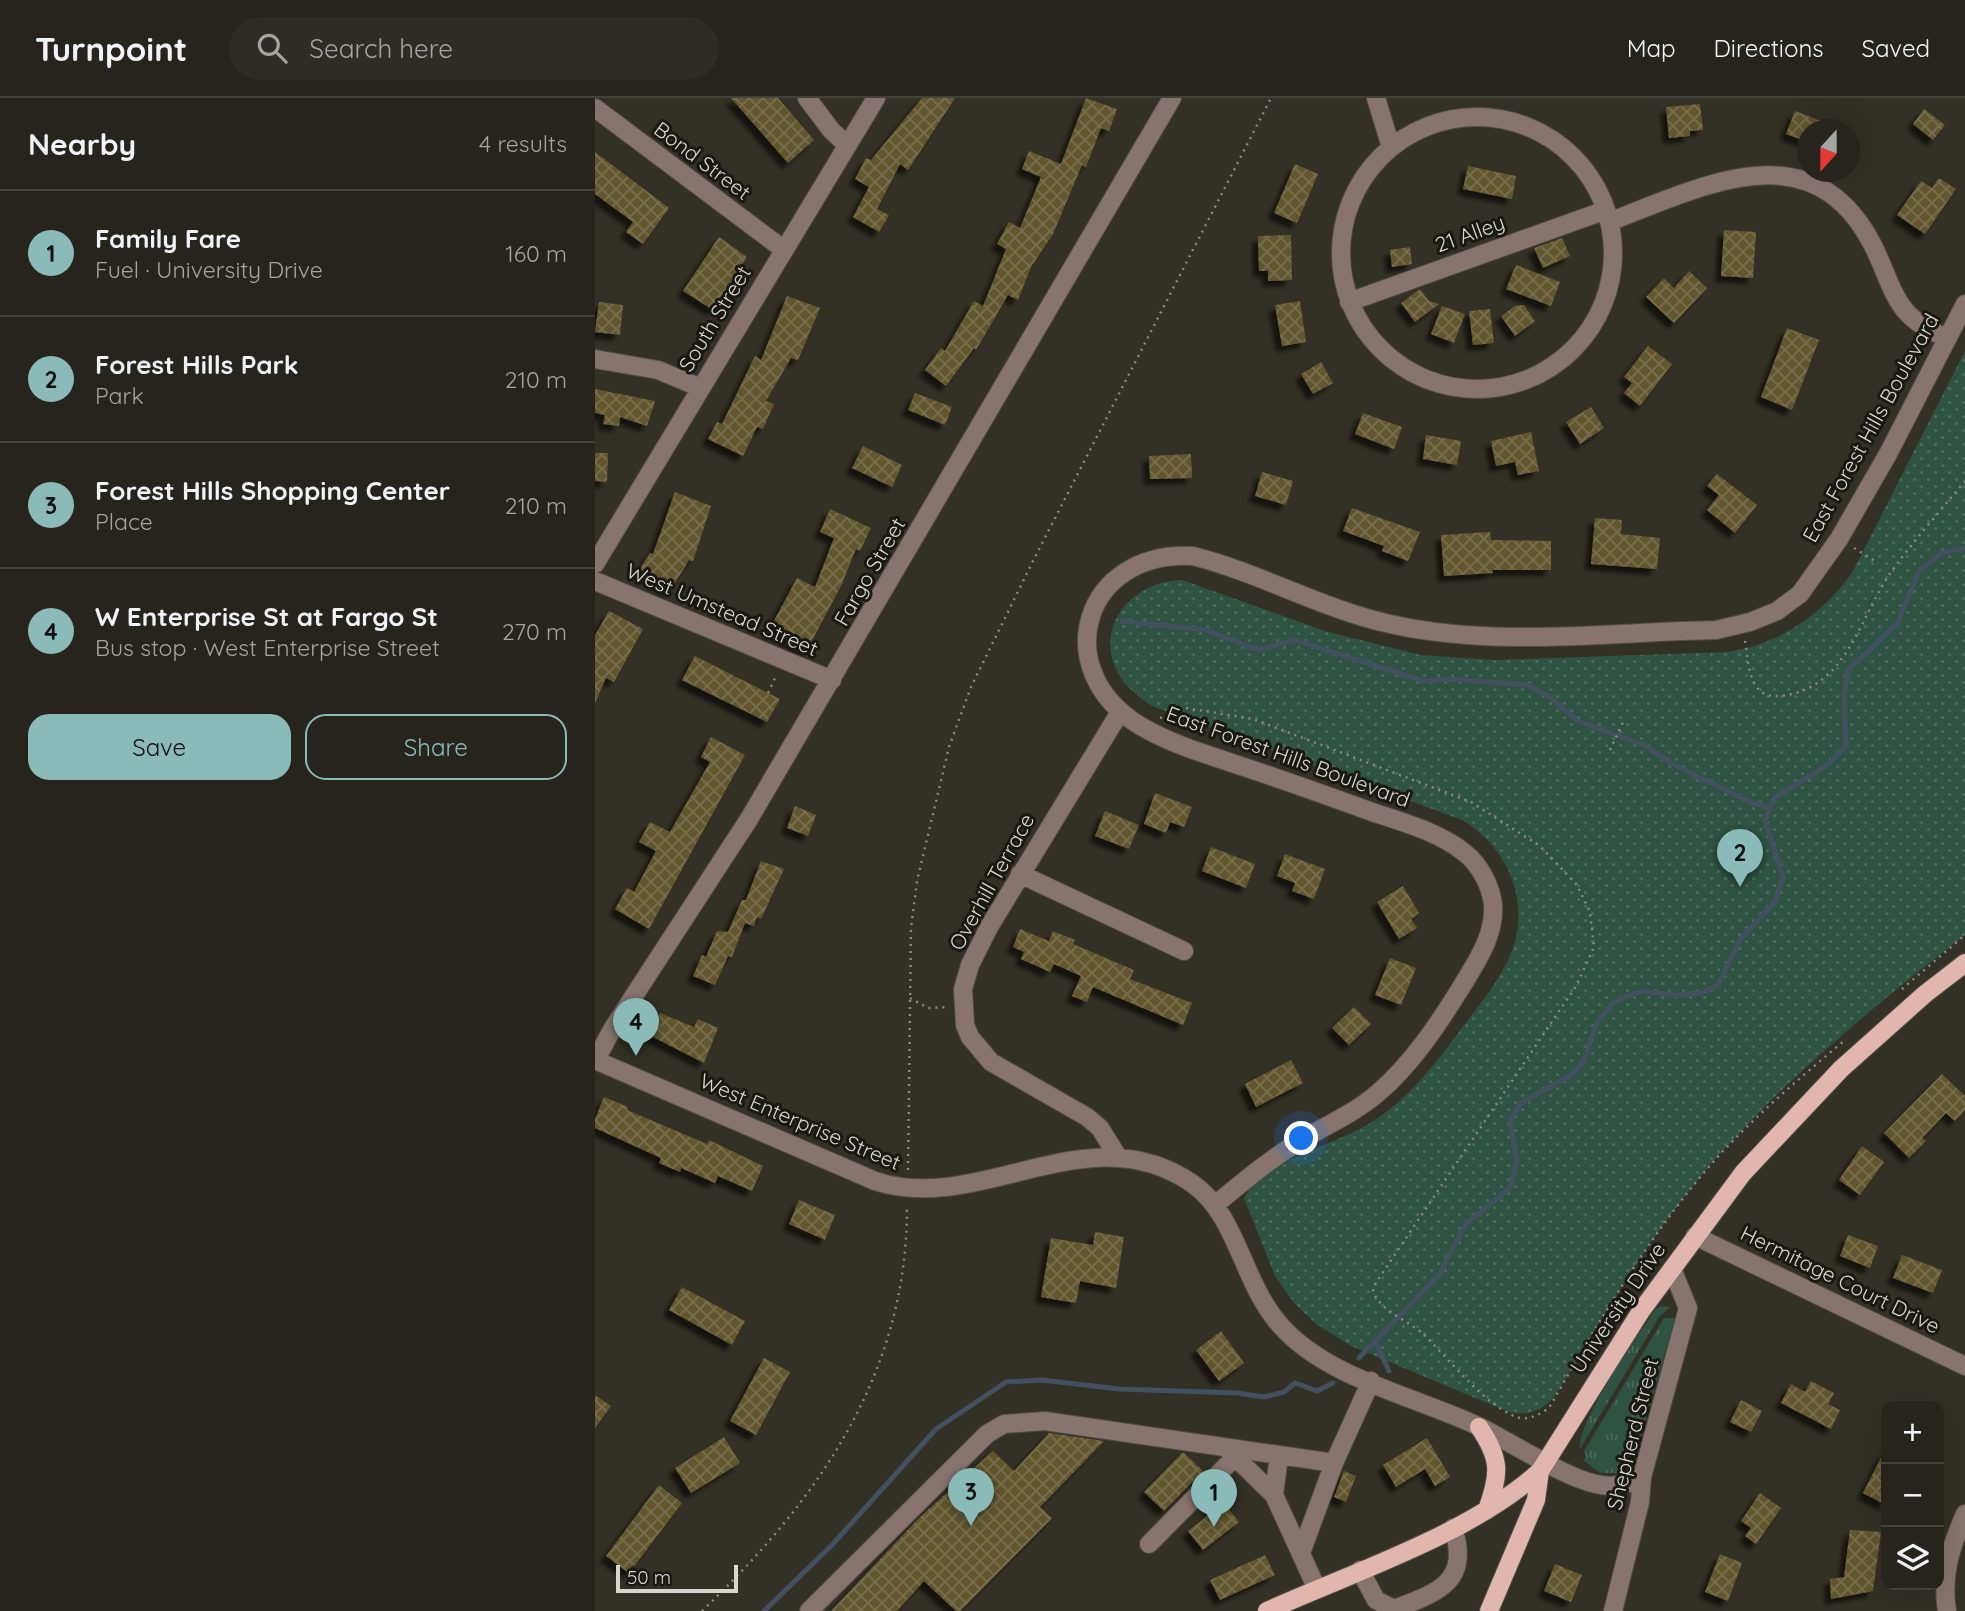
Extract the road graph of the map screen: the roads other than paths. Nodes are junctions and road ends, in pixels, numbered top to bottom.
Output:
1 (807, 98) edge
2 (876, 98) edge
3 (1172, 98) edge
4 (1376, 98) edge
5 (595, 108) edge
6 (847, 145) junction
7 (1391, 147) junction
8 (1608, 216) junction
9 (783, 249) junction
10 (1349, 302) junction
11 (1965, 304) edge
12 (1947, 338) junction
13 (595, 359) edge
14 (701, 388) junction
15 (595, 564) edge
16 (595, 581) edge
17 (832, 680) junction
18 (1120, 712) junction
19 (1020, 874) junction
20 (1184, 951) dead end
21 (1965, 963) edge
22 (595, 1061) edge
23 (1118, 1157) junction
24 (1215, 1205) junction
25 (1695, 1236) junction
26 (1672, 1269) junction
27 (1965, 1366) edge
28 (1371, 1381) junction
29 (1479, 1427) junction
30 (1229, 1452) junction
31 (1279, 1455) junction
32 (1334, 1463) junction
33 (1543, 1466) junction
34 (1642, 1477) junction
35 (1273, 1495) junction
36 (1486, 1510) junction
37 (1965, 1514) edge
38 (1453, 1528) junction
39 (1149, 1544) dead end
40 (1301, 1553) junction
41 (1360, 1570) junction
42 (1317, 1589) junction
43 (1295, 1605) edge
44 (810, 1611) edge
45 (1267, 1611) edge
46 (1489, 1611) edge
47 (1613, 1611) edge
48 (1947, 1611) edge

1 - 6 street
2 - 6 street, South Street
3 - 17 street, Fargo Street
4 - 7 street
5 - 9 street, Bond Street
6 - 9 street, South Street
7 - 8 street
7 - 10 street
8 - 10 street, 21 Alley
8 - 10 street
8 - 12 street, 21 Alley
9 - 14 street, South Street
11 - 12 street, East Forest Hills Boulevard
12 - 18 street, East Forest Hills Boulevard
13 - 14 street
14 - 15 street, South Street
16 - 17 street, West Umstead Street
17 - 22 street, Fargo Street
18 - 19 street, Overhill Terrace
18 - 24 street, East Forest Hills Boulevard
19 - 20 street
19 - 23 street, Overhill Terrace
21 - 25 main road, University Drive
22 - 23 street, West Enterprise Street
23 - 24 street
24 - 28 street
25 - 26 main road, University Drive
25 - 27 street, Hermitage Court Drive
26 - 33 main road, University Drive
26 - 34 street, Shepherd Street
28 - 29 street
28 - 32 street
29 - 33 street
29 - 36 main road
30 - 31 street
30 - 35 street
30 - 39 street
30 - 44 street
31 - 32 street
31 - 35 street
32 - 40 street
33 - 34 street
33 - 36 main road, University Drive
33 - 46 main road
34 - 47 street, Shepherd Street
35 - 40 street
36 - 38 main road, University Drive
37 - 48 street
38 - 41 main road, University Drive
38 - 41 street
40 - 42 street
41 - 42 main road, University Drive
42 - 43 main road, University Drive
43 - 45 main road, University Drive

